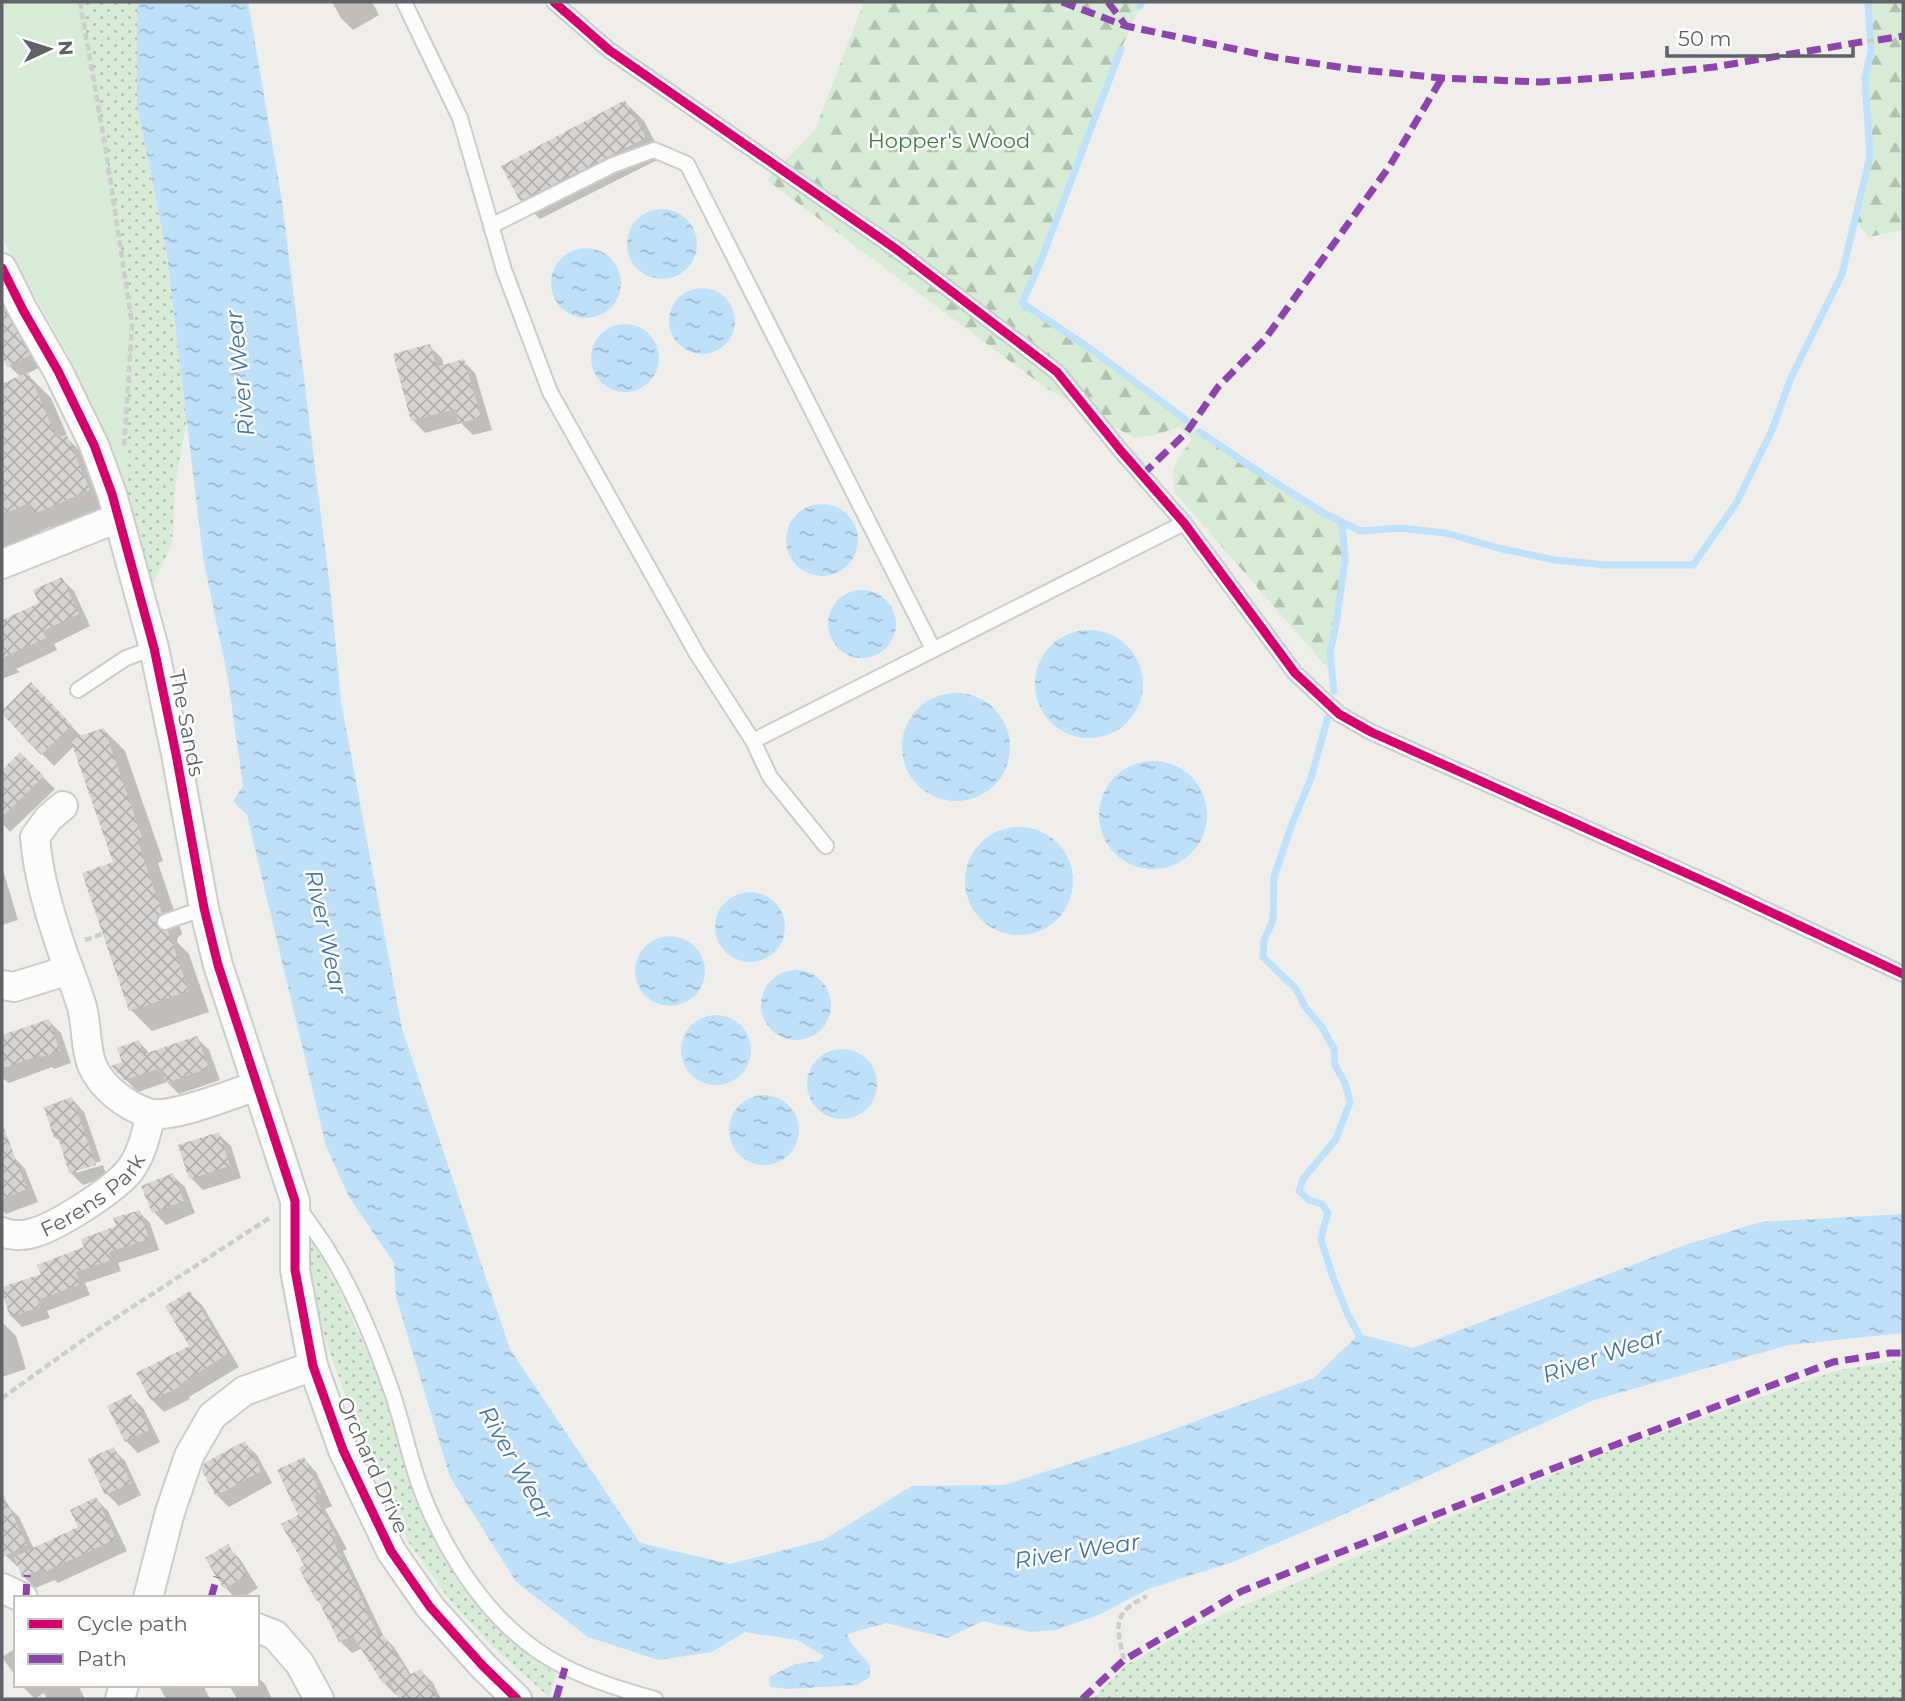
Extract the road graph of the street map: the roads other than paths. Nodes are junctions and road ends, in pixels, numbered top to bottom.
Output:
1 (404, 2) edge
2 (554, 2) edge
3 (491, 226) junction
4 (2, 268) edge
5 (118, 518) junction
6 (1184, 523) junction
7 (2, 564) edge
8 (154, 648) junction
9 (933, 649) junction
10 (78, 690) dead end
11 (753, 741) junction
12 (63, 806) dead end
13 (826, 846) dead end
14 (204, 908) junction
15 (165, 922) dead end
16 (69, 970) junction
17 (1903, 974) edge
18 (2, 985) edge
19 (256, 1086) junction
20 (151, 1114) junction
21 (295, 1201) junction
22 (3, 1236) edge
23 (313, 1366) junction
24 (2, 1588) edge
25 (19, 1596) edge
26 (149, 1596) edge
27 (259, 1629) edge
28 (319, 1699) edge
29 (517, 1699) edge
30 (655, 1699) edge

1 - 3 lane
2 - 6 lane
3 - 9 lane
3 - 11 lane
4 - 5 street, The Sands
5 - 7 street
5 - 8 street, The Sands
6 - 9 lane
6 - 17 lane
8 - 10 lane
8 - 14 street, The Sands
9 - 11 lane
11 - 13 lane
12 - 16 street
14 - 15 lane
14 - 19 street, The Sands
16 - 18 street
16 - 20 street
19 - 20 street
19 - 21 street, The Sands
20 - 22 street, Ferens Park
21 - 23 street, Orchard Drive
21 - 30 lane
23 - 26 street
23 - 29 street, Orchard Drive
24 - 25 street
27 - 28 street

